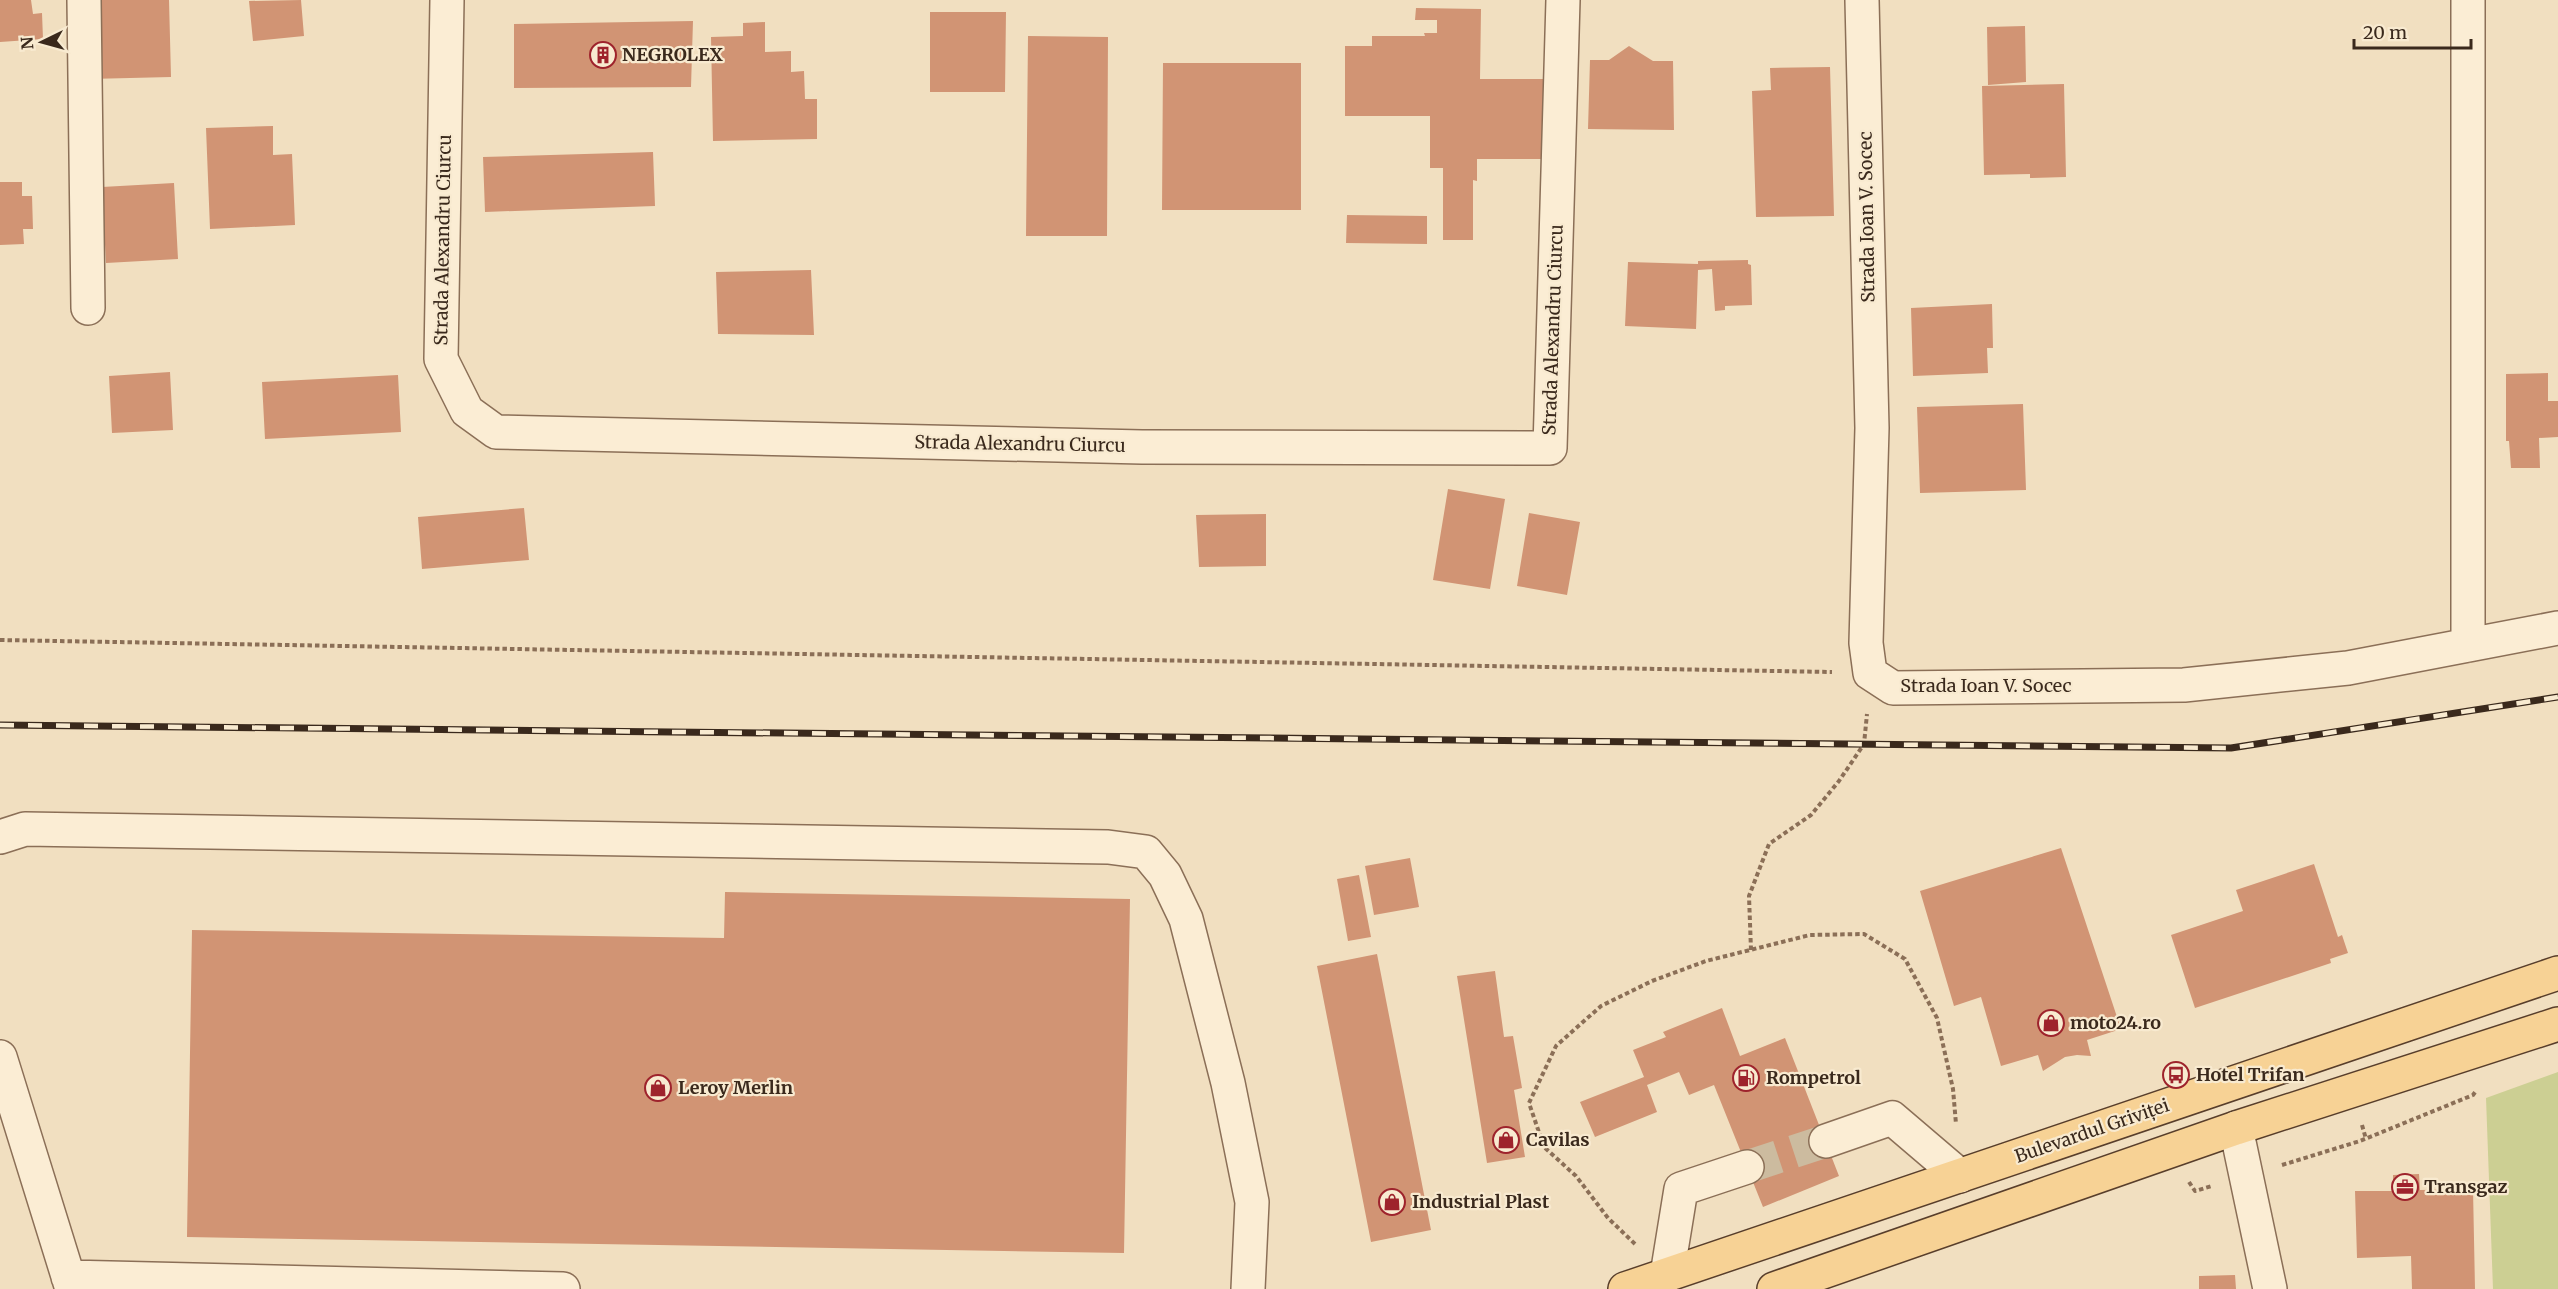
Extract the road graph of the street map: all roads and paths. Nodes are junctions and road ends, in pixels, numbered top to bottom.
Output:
1 (84, 0) edge
2 (447, 0) edge
3 (1563, 0) edge
4 (1862, 0) edge
5 (2468, 0) edge
6 (88, 308) dead end
7 (2558, 628) edge
8 (0, 640) edge
9 (2468, 645) junction
10 (1870, 673) junction
11 (0, 837) edge
12 (1751, 950) junction
13 (2558, 973) edge
14 (2558, 1024) edge
15 (0, 1057) edge
16 (2236, 1128) junction
17 (1826, 1141) tunnel mouth
18 (1747, 1167) tunnel mouth
19 (1960, 1176) junction
20 (1667, 1275) junction
21 (70, 1283) edge
22 (1793, 1286) edge
23 (563, 1289) edge
24 (1248, 1289) edge
25 (1625, 1289) edge
26 (2270, 1289) edge

1 - 6 street
2 - 3 street, Strada Alexandru Ciurcu
4 - 10 street, Strada Ioan V. Socec
5 - 9 street
7 - 9 street, Strada Ioan V. Socec
8 - 10 path
9 - 10 street, Strada Ioan V. Socec
10 - 12 path
11 - 24 street
12 - 19 path
12 - 20 path
13 - 19 main road, Bulevardul Griviței
14 - 16 main road
15 - 21 street
16 - 22 main road
16 - 26 street
17 - 19 street
18 - 20 street
19 - 20 main road, Bulevardul Griviței
20 - 25 main road, Bulevardul Griviței
21 - 23 street

